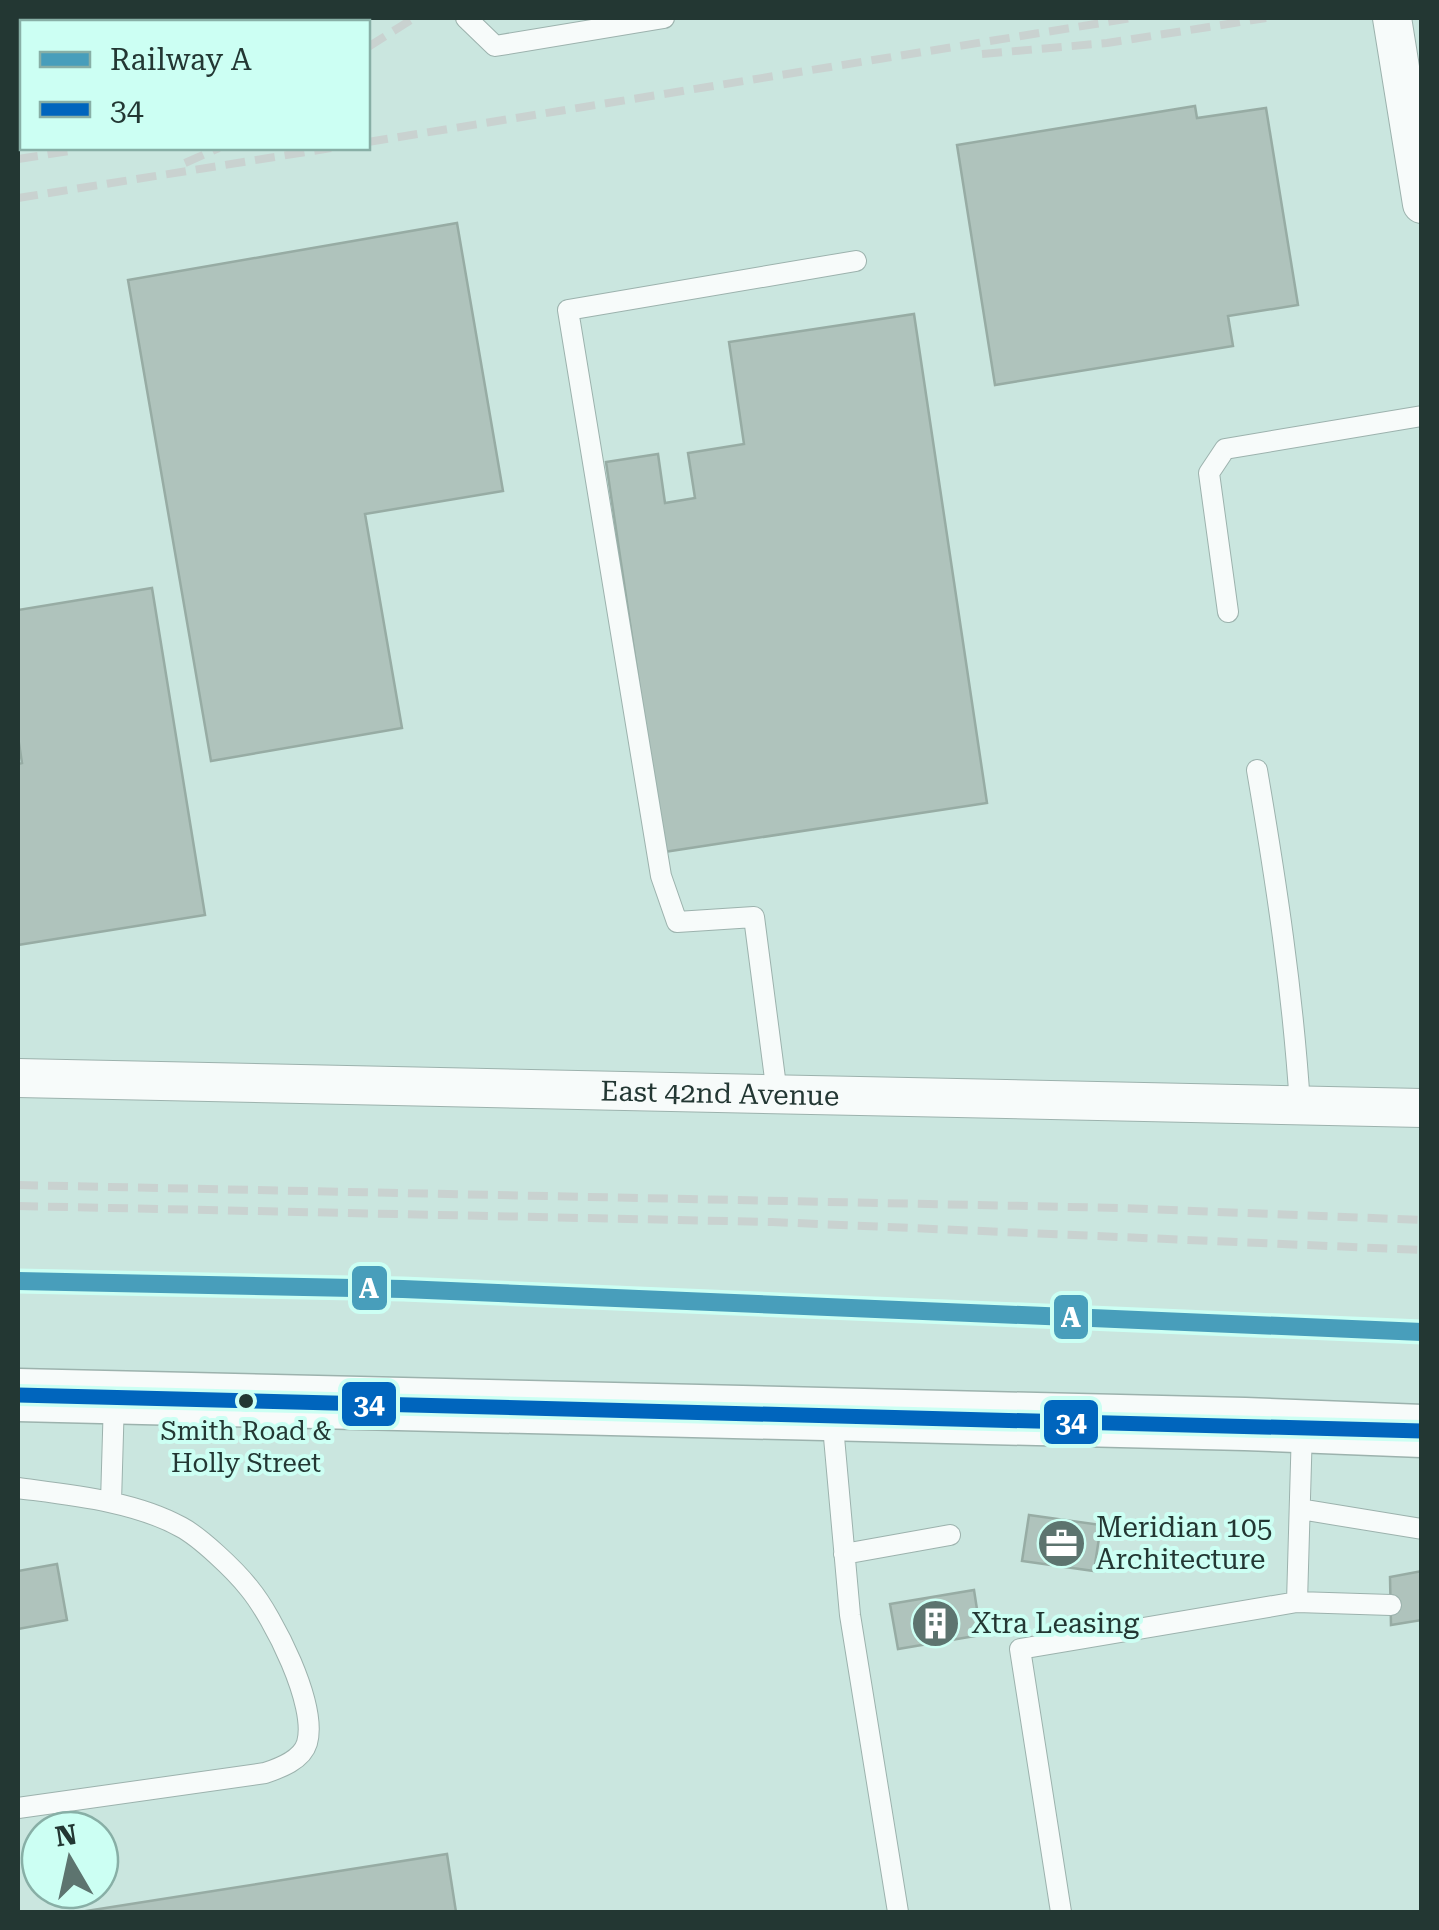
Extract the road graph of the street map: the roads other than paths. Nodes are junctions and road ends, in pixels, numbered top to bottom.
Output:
1 (466, 18) edge
2 (664, 18) edge
3 (1392, 18) edge
4 (1422, 204) edge
5 (856, 261) dead end
6 (1422, 416) edge
7 (1228, 612) dead end
8 (1257, 770) dead end
9 (18, 1078) edge
10 (777, 1094) junction
11 (1300, 1106) junction
12 (1422, 1108) edge
13 (18, 1395) edge
14 (114, 1397) junction
15 (832, 1414) junction
16 (1302, 1426) junction
17 (1422, 1431) edge
18 (18, 1488) edge
19 (111, 1502) junction
20 (1300, 1509) junction
21 (1422, 1529) edge
22 (950, 1536) dead end
23 (844, 1554) junction
24 (1297, 1602) junction
25 (1391, 1606) dead end
26 (18, 1808) edge
27 (898, 1912) edge
28 (1061, 1912) edge

1 - 2 lane
3 - 4 street
5 - 10 lane
6 - 7 lane
8 - 11 lane
9 - 10 street, East 42nd Avenue
10 - 11 street, East 42nd Avenue
11 - 12 street, East 42nd Avenue
13 - 14 street
14 - 15 street
14 - 19 lane
15 - 16 street
15 - 23 lane
16 - 17 street
16 - 20 lane
18 - 19 lane
19 - 26 lane
20 - 21 lane
20 - 24 lane
22 - 23 lane
23 - 27 lane
24 - 25 lane
24 - 28 lane

